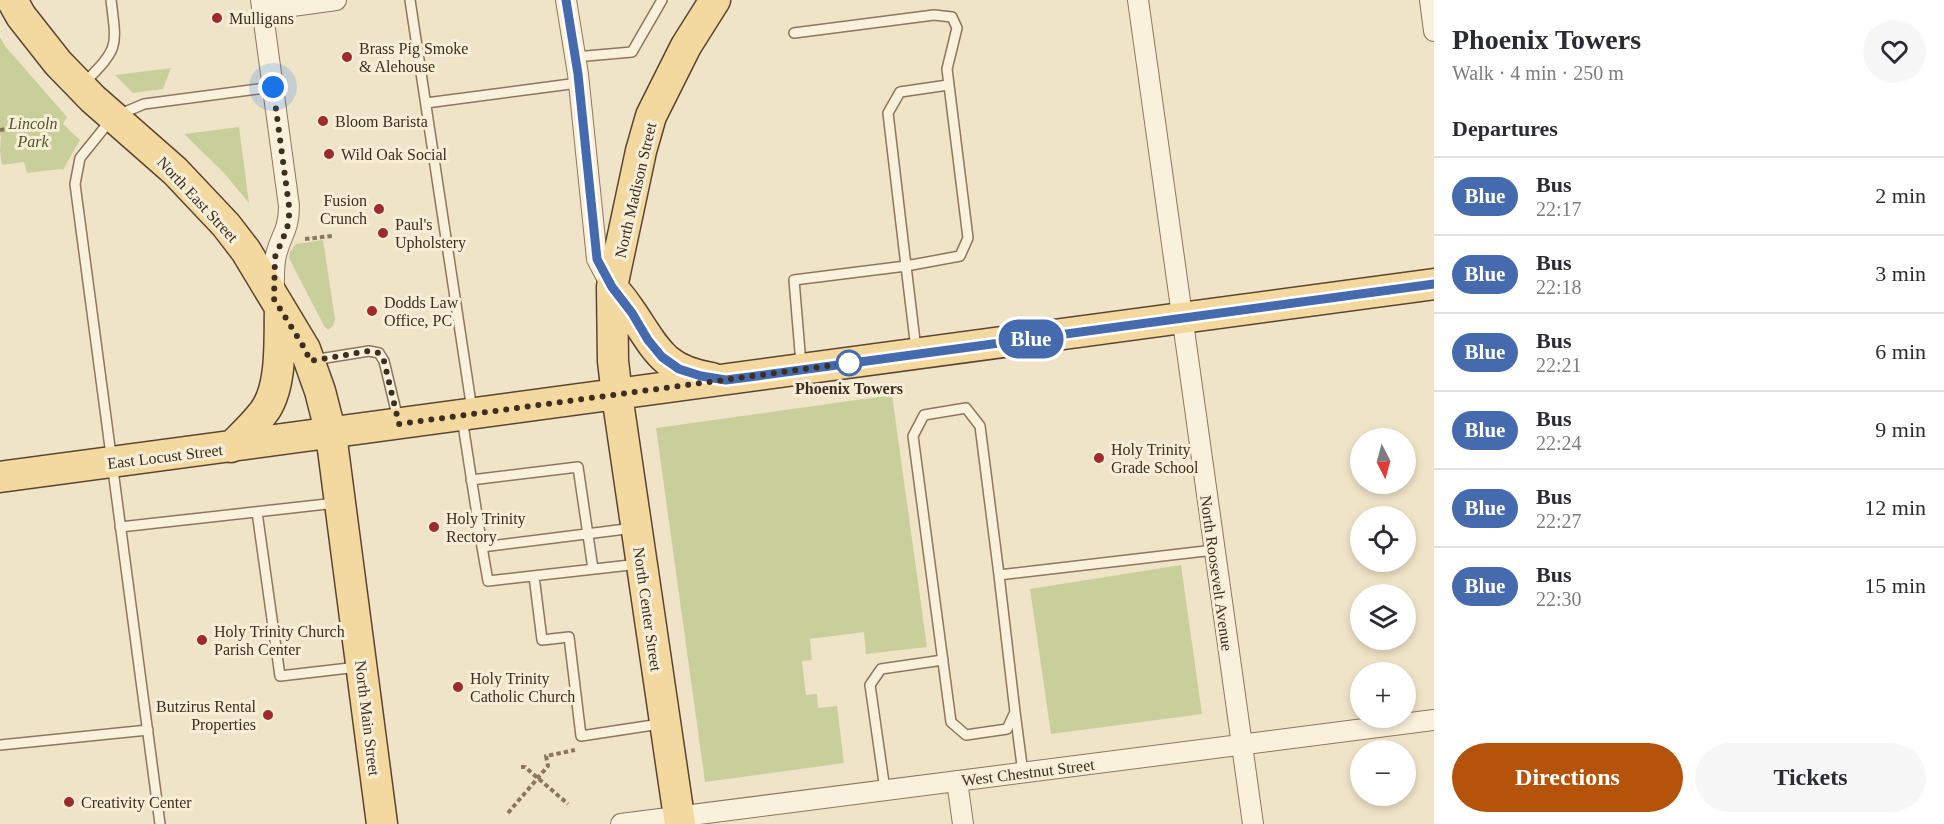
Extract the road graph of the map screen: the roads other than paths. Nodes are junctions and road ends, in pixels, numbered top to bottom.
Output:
1 (12, 0) edge
2 (111, 0) edge
3 (336, 0) edge
4 (410, 0) edge
5 (566, 0) edge
6 (662, 0) edge
7 (715, 0) edge
8 (1138, 0) edge
9 (1430, 0) edge
10 (262, 5) edge
11 (1434, 31) edge
12 (794, 33) dead end
13 (575, 57) junction
14 (578, 83) junction
15 (948, 85) junction
16 (81, 87) junction
17 (273, 87) junction
18 (426, 103) junction
19 (113, 117) junction
20 (906, 266) junction
21 (1434, 284) edge
22 (612, 287) junction
23 (277, 304) junction
24 (1182, 318) junction
25 (917, 354) junction
26 (310, 361) junction
27 (802, 370) junction
28 (726, 380) junction
29 (617, 395) junction
30 (467, 415) junction
31 (399, 424) junction
32 (331, 434) junction
33 (231, 447) junction
34 (112, 463) junction
35 (0, 477) edge
36 (471, 480) junction
37 (340, 503) junction
38 (257, 512) junction
39 (120, 527) junction
40 (636, 528) junction
41 (588, 533) junction
42 (482, 547) junction
43 (1214, 550) junction
44 (642, 564) junction
45 (594, 569) junction
46 (999, 575) junction
47 (534, 576) junction
48 (943, 660) junction
49 (361, 666) junction
50 (1015, 712) junction
51 (1434, 720) edge
52 (665, 724) junction
53 (148, 730) junction
54 (1242, 744) junction
55 (0, 745) edge
56 (1023, 772) junction
57 (957, 781) junction
58 (885, 790) junction
59 (679, 820) edge
60 (160, 824) edge
61 (381, 824) edge
62 (621, 824) edge
63 (963, 824) edge
64 (1253, 824) edge

1 - 16 main road, North East Street
2 - 16 lane
3 - 10 street
4 - 18 lane
5 - 13 street
6 - 13 lane
7 - 22 main road, North Madison Street
8 - 24 street, North Roosevelt Avenue
9 - 11 street
10 - 17 street
12 - 15 lane
13 - 14 street
14 - 18 lane
14 - 22 street
15 - 20 lane
15 - 20 lane
16 - 19 main road, North East Street
17 - 19 lane
17 - 23 street
18 - 30 lane
19 - 23 main road, North East Street
19 - 34 lane
20 - 25 lane
20 - 27 lane
21 - 24 main road, East Locust Street
22 - 28 main road
22 - 29 main road, North Madison Street
23 - 26 main road, North East Street
23 - 33 main road
24 - 25 main road, East Locust Street
24 - 43 street, North Roosevelt Avenue
25 - 27 main road, East Locust Street
26 - 31 lane
26 - 32 main road, North East Street
27 - 28 main road, East Locust Street
28 - 29 main road, East Locust Street
29 - 30 main road, East Locust Street
29 - 40 main road, North Center Street
30 - 31 main road, East Locust Street
30 - 36 lane
31 - 32 main road, East Locust Street
32 - 33 main road, East Locust Street
32 - 37 main road, North Main Street
33 - 34 main road, East Locust Street
34 - 35 main road, East Locust Street
34 - 39 lane
36 - 41 lane
36 - 42 lane
37 - 38 lane
37 - 49 main road, North Main Street
38 - 39 lane
38 - 49 lane
39 - 53 lane
40 - 41 lane
40 - 44 main road, North Center Street
41 - 42 lane
41 - 45 lane
42 - 47 lane
43 - 46 lane
43 - 54 street, North Roosevelt Avenue
44 - 45 lane
44 - 52 main road, North Center Street
45 - 47 lane
46 - 48 lane
46 - 50 lane
47 - 52 lane
48 - 50 lane
48 - 58 lane
49 - 61 main road, North Main Street
50 - 56 lane
51 - 54 street, West Chestnut Street
52 - 59 main road, North Center Street
53 - 55 lane
53 - 60 lane
54 - 56 street, West Chestnut Street
54 - 64 street, North Roosevelt Avenue
56 - 57 street, West Chestnut Street
57 - 58 street, West Chestnut Street
57 - 63 street
58 - 59 street, West Chestnut Street
59 - 62 street, West Chestnut Street

